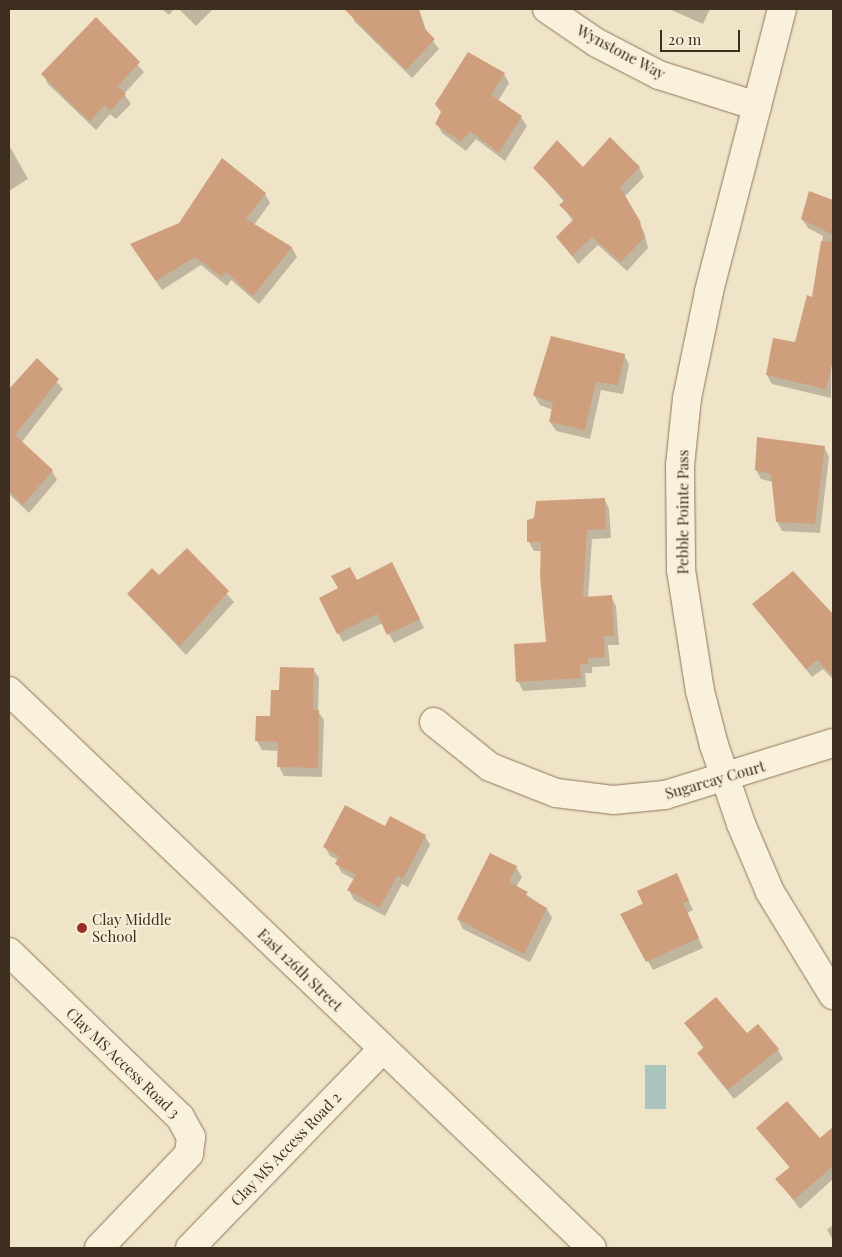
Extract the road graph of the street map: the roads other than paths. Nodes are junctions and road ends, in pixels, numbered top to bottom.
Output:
1 (547, 9) edge
2 (782, 9) edge
3 (756, 106) junction
4 (9, 691) edge
5 (434, 722) dead end
6 (833, 743) edge
7 (726, 779) junction
8 (9, 952) edge
9 (833, 994) edge
10 (383, 1049) junction
11 (99, 1248) edge
12 (190, 1248) edge
13 (592, 1248) edge

1 - 3 street, Wynstone Way
2 - 3 street, Pebble Pointe Pass
3 - 7 street, Pebble Pointe Pass
4 - 10 street, East 126th Street
5 - 7 street, Sugarcay Court
6 - 7 street, Sugarcay Court
7 - 9 street, Pebble Pointe Pass
8 - 11 street, Clay MS Access Road 3
10 - 12 street, Clay MS Access Road 2
10 - 13 street, East 126th Street

